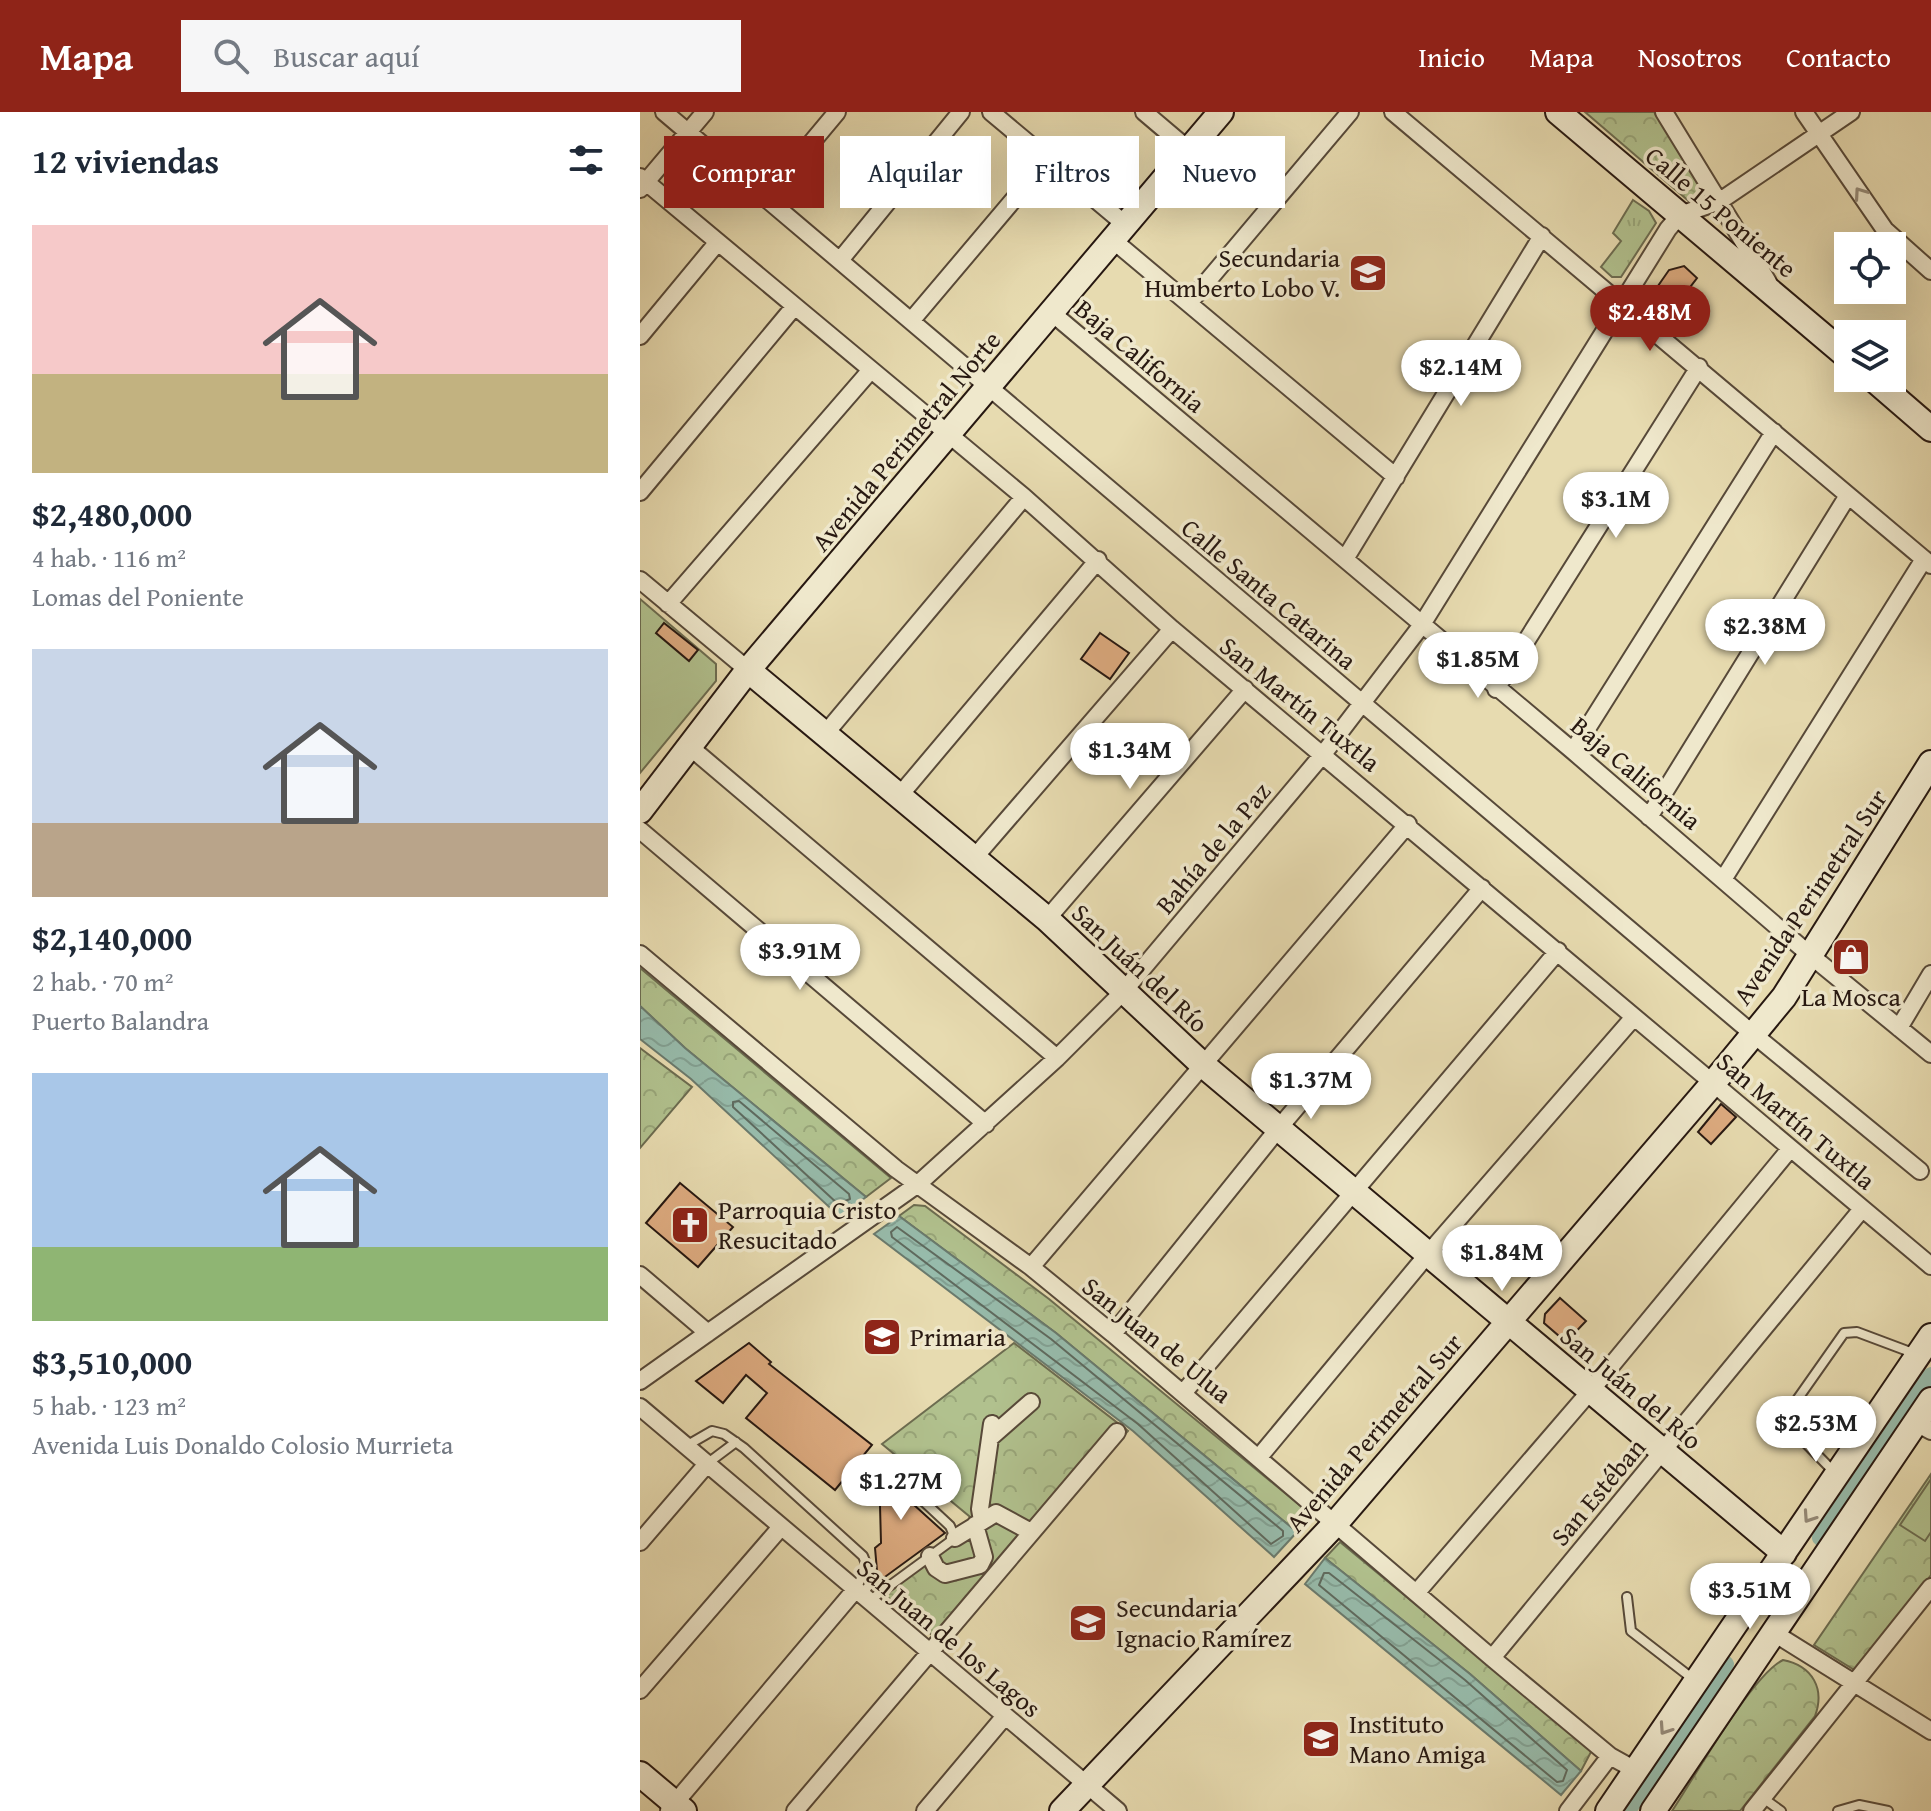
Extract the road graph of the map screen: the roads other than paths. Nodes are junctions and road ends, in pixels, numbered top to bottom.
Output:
1 (664, 112) edge
2 (705, 112) edge
3 (837, 112) edge
4 (961, 112) edge
5 (991, 112) edge
6 (1144, 112) edge
7 (1221, 112) edge
8 (1350, 112) edge
9 (1393, 112) edge
10 (1558, 112) edge
11 (1664, 112) edge
12 (1804, 112) edge
13 (1851, 112) edge
14 (688, 133) junction
15 (1819, 135) junction
16 (692, 136) edge
17 (817, 136) edge
18 (1020, 136) edge
19 (1172, 136) edge
20 (1202, 136) edge
21 (642, 183) edge
22 (1155, 192) edge
23 (1720, 201) junction
24 (1007, 207) edge
25 (779, 208) edge
26 (1096, 208) edge
27 (1680, 215) junction
28 (1120, 233) junction
29 (1542, 236) junction
30 (717, 243) junction
31 (841, 259) junction
32 (1931, 271) edge
33 (1773, 292) junction
34 (1189, 303) junction
35 (1622, 303) junction
36 (794, 307) junction
37 (1052, 313) junction
38 (911, 321) junction
39 (640, 336) edge
40 (1834, 345) edge
41 (1699, 367) junction
42 (870, 371) junction
43 (987, 388) junction
44 (1888, 392) edge
45 (1931, 429) edge
46 (1774, 432) junction
47 (947, 433) junction
48 (1396, 477) junction
49 (640, 492) edge
50 (1024, 497) junction
51 (1847, 497) junction
52 (1345, 559) junction
53 (1098, 560) junction
54 (1928, 562) edge
55 (640, 580) edge
56 (668, 604) junction
57 (1421, 626) junction
58 (1172, 629) junction
59 (748, 670) junction
60 (1245, 689) junction
61 (1496, 689) junction
62 (1362, 703) junction
63 (825, 734) junction
64 (690, 747) junction
65 (1573, 751) junction
66 (1324, 753) junction
67 (1931, 763) edge
68 (900, 795) junction
69 (640, 811) edge
70 (1649, 817) junction
71 (1408, 824) junction
72 (640, 830) edge
73 (974, 858) junction
74 (1724, 878) junction
75 (1482, 888) junction
76 (1047, 919) junction
77 (1558, 951) junction
78 (640, 954) edge
79 (1810, 955) junction
80 (1931, 974) edge
81 (1122, 993) junction
82 (1634, 1017) junction
83 (1899, 1028) junction
84 (1753, 1034) junction
85 (1931, 1054) edge
86 (1057, 1058) junction
87 (1203, 1065) junction
88 (1714, 1082) junction
89 (986, 1124) junction
90 (1278, 1129) junction
91 (1790, 1149) junction
92 (1920, 1171) dead end
93 (918, 1184) junction
94 (1353, 1190) junction
95 (1862, 1209) junction
96 (1427, 1255) junction
97 (1931, 1266) edge
98 (1031, 1267) junction
99 (640, 1275) edge
100 (1508, 1322) junction
101 (708, 1333) junction
102 (1113, 1334) junction
103 (1924, 1346) edge
104 (640, 1381) edge
105 (1592, 1389) junction
106 (1184, 1392) junction
107 (1931, 1400) edge
108 (1031, 1402) dead end
109 (640, 1407) edge
110 (1924, 1427) edge
111 (1117, 1432) dead end
112 (736, 1442) junction
113 (686, 1446) junction
114 (1663, 1451) junction
115 (1260, 1456) junction
116 (707, 1464) junction
117 (1837, 1475) junction
118 (920, 1498) dead end
119 (978, 1523) junction
120 (1335, 1524) junction
121 (781, 1527) junction
122 (1031, 1532) junction
123 (955, 1538) junction
124 (640, 1542) edge
125 (1784, 1553) junction
126 (1828, 1554) junction
127 (930, 1556) junction
128 (1763, 1585) junction
129 (1931, 1587) edge
130 (1418, 1591) junction
131 (862, 1595) junction
132 (1627, 1597) dead end
133 (1776, 1630) junction
134 (930, 1653) junction
135 (1716, 1654) junction
136 (1492, 1658) junction
137 (1746, 1675) junction
138 (1697, 1682) junction
139 (1854, 1684) junction
140 (640, 1690) edge
141 (1005, 1716) junction
142 (1931, 1731) edge
143 (1610, 1756) junction
144 (1637, 1771) junction
145 (640, 1774) edge
146 (1085, 1783) junction
147 (1757, 1804) edge
148 (675, 1808) edge
149 (795, 1811) edge
150 (925, 1811) edge
151 (1062, 1811) edge
152 (1118, 1811) edge
153 (1568, 1811) edge
154 (1608, 1811) edge
155 (1653, 1811) edge
156 (1781, 1811) edge
157 (1838, 1811) edge
158 (1888, 1811) edge

1 - 14 street, Calle Santa Catarina
2 - 14 street
3 - 17 street
4 - 31 street
5 - 18 street
6 - 19 street
7 - 20 street, Avenida Perimetral Norte
8 - 34 street
9 - 29 street
10 - 27 street, Calle 15 Poniente
11 - 23 street
12 - 15 street
13 - 15 street
14 - 16 street, Calle Santa Catarina
14 - 21 street
15 - 23 street
32 -> 15 street
21 - 30 street, San Martín Tuxtla
22 - 28 street, Avenida Perimetral Norte
23 - 27 street
23 - 33 street
24 - 38 street
25 - 31 street, Calle Santa Catarina
26 - 28 street
27 - 33 street, Calle 15 Poniente
27 - 35 street, Bahía de la Paz
28 - 34 street
28 - 37 street, Avenida Perimetral Norte
29 - 35 street
29 - 48 street
30 - 36 street, San Martín Tuxtla
30 - 39 street
31 - 38 street, Calle Santa Catarina
33 - 40 street, Calle 15 Poniente
34 - 48 street
35 - 41 street
35 - 57 street, Bahía de la Paz
36 - 42 street, San Martín Tuxtla
36 - 49 street
37 - 43 street, Avenida Perimetral Norte
37 - 52 street, Baja California
38 - 43 street, Calle Santa Catarina
41 - 46 street
41 - 61 street
42 - 47 street, San Martín Tuxtla
42 - 56 street
43 - 47 street, Avenida Perimetral Norte
43 - 62 street, Calle Santa Catarina
44 - 45 street
46 - 51 street
46 - 65 street
47 - 50 street, San Martín Tuxtla
47 - 59 street, Avenida Perimetral Norte
48 - 52 street
50 - 53 street, San Martín Tuxtla
50 - 63 street
51 - 54 street
51 - 70 street
52 - 57 street, Baja California
53 - 58 street, San Martín Tuxtla
53 - 68 street
54 - 74 street
55 - 56 street, San Juán del Río
56 - 59 street, San Juán del Río
57 - 61 street, Baja California
57 - 62 street, Bahía de la Paz
58 - 60 street, San Martín Tuxtla
58 - 73 street
59 - 63 street, San Juán del Río
59 - 64 street, Avenida Perimetral Norte
60 - 66 street, San Martín Tuxtla
60 - 76 street
61 - 65 street, Baja California
62 - 66 street, Bahía de la Paz
62 - 84 street, Calle Santa Catarina
63 - 68 street, San Juán del Río
64 - 69 street, Avenida Perimetral Norte
64 - 86 street
65 - 70 street, Baja California
66 - 71 street, San Martín Tuxtla
66 - 81 street, Bahía de la Paz
67 - 79 street, Avenida Perimetral Sur
68 - 73 street, San Juán del Río
70 - 74 street, Baja California
71 - 75 street, San Martín Tuxtla
71 - 87 street
72 - 89 street
73 - 76 street, San Juán del Río
74 - 79 street, Baja California
75 - 77 street, San Martín Tuxtla
75 - 90 street
76 - 81 street, San Juán del Río
77 - 82 street, San Martín Tuxtla
77 - 94 street
78 - 93 street, San Juan de Ulua
79 - 83 street, Baja California
79 - 84 street, Avenida Perimetral Sur
80 - 83 street
81 - 86 street, Bahía de la Paz
81 - 87 street, San Juán del Río
82 - 88 street, San Martín Tuxtla
82 - 96 street
83 - 85 street, Baja California
84 - 88 street, Avenida Perimetral Sur
84 - 92 street, Calle Santa Catarina
86 - 89 street, Bahía de la Paz
87 - 90 street, San Juán del Río
87 - 98 street
88 - 91 street, San Martín Tuxtla
88 - 100 street, Avenida Perimetral Sur
89 - 93 street, Bahía de la Paz
90 - 94 street, San Juán del Río
90 - 102 street
91 - 95 street, San Martín Tuxtla
91 - 105 street
93 - 98 street, San Juan de Ulua
93 - 101 street, Bahía de la Paz
94 - 96 street, San Juán del Río
94 - 106 street
95 - 97 street, San Martín Tuxtla
95 - 114 street, San Estéban
96 - 100 street, San Juán del Río
96 - 115 street
98 - 102 street, San Juan de Ulua
99 - 101 street
100 - 105 street, San Juán del Río
100 - 120 street, Avenida Perimetral Sur
101 - 104 street, Bahía de la Paz
102 - 106 street, San Juan de Ulua
103 - 117 street
103 - 117 lane
105 - 114 street, San Juán del Río
105 - 130 street
106 - 115 street, San Juan de Ulua
107 - 110 street
108 - 119 street
109 - 113 street, San Juan de los Lagos
110 - 126 street
111 - 122 street
112 - 113 lane
112 - 116 lane
112 - 131 lane
113 - 116 street, San Juan de los Lagos
114 - 125 street, San Juán del Río
114 - 136 street, San Estéban
115 - 120 street, San Juan de Ulua
116 - 121 street, San Juan de los Lagos
116 - 124 street
117 -> 125 street
118 - 123 lane
119 - 122 street
119 - 123 street
119 - 127 street
120 - 130 street, San Juan de Ulua
120 - 146 street, Avenida Perimetral Sur
121 - 131 street, San Juan de los Lagos
121 - 140 street
122 - 134 street
123 - 127 lane
125 - 126 street
125 - 128 street
125 - 133 street
126 - 133 street
127 - 131 lane
128 - 133 street
128 - 135 street
129 - 139 street
130 - 136 street, San Juan de Ulua
131 - 134 street, San Juan de los Lagos
131 - 148 street
132 - 138 lane
133 - 137 street
133 - 139 street
134 - 141 street, San Juan de los Lagos
134 - 149 street
135 - 137 street
135 - 138 street
136 - 143 street, San Juan de Ulua
137 - 155 street
138 -> 144 street
139 - 142 street
139 - 147 street
141 - 146 street, San Juan de los Lagos
141 - 150 street
143 - 144 street, San Juan de Ulua
143 - 153 street
144 - 154 street
145 - 148 street
146 - 151 street, Avenida Perimetral Sur
146 - 152 street, San Juan de los Lagos
147 - 156 lane
157 - 158 lane

